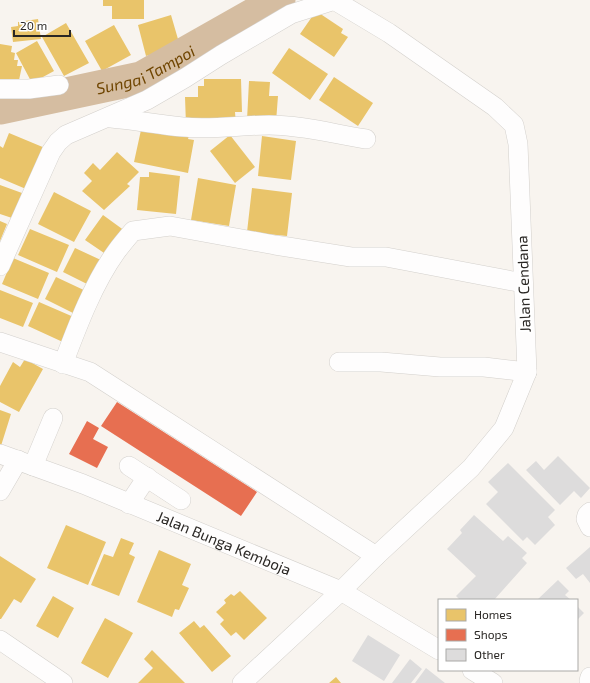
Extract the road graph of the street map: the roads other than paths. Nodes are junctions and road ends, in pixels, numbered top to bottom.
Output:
1 (335, 0) edge
2 (59, 86) dead end
3 (0, 89) edge
4 (107, 118) junction
5 (366, 138) dead end
6 (0, 266) edge
7 (523, 283) junction
8 (0, 342) edge
9 (339, 362) dead end
10 (63, 364) junction
11 (527, 372) junction
12 (53, 418) dead end
13 (0, 454) edge
14 (26, 463) junction
15 (129, 466) dead end
16 (147, 477) junction
17 (0, 491) edge
18 (181, 500) dead end
19 (129, 504) junction
20 (590, 512) edge
21 (590, 527) edge
22 (376, 556) junction
23 (341, 591) junction
24 (0, 640) edge
25 (438, 649) edge
26 (474, 671) edge
27 (495, 682) edge
28 (63, 683) edge
29 (242, 683) edge

1 - 4 street
1 - 7 street, Jalan Cendana
2 - 3 street
4 - 5 street
4 - 6 street
7 - 10 street
7 - 11 street, Jalan Cendana
8 - 10 street
9 - 11 street
10 - 22 street
11 - 22 street, Jalan Cendana
12 - 14 street
13 - 14 street, Jalan Bunga Kemboja
14 - 17 street
14 - 19 street, Jalan Bunga Kemboja
15 - 16 street
16 - 18 street
16 - 19 street
19 - 23 street, Jalan Bunga Kemboja
20 - 21 street
22 - 23 street, Jalan Cendana
23 - 25 street, Jalan Bunga Kemboja
23 - 29 street, Jalan Cendana
24 - 28 street
26 - 27 street

